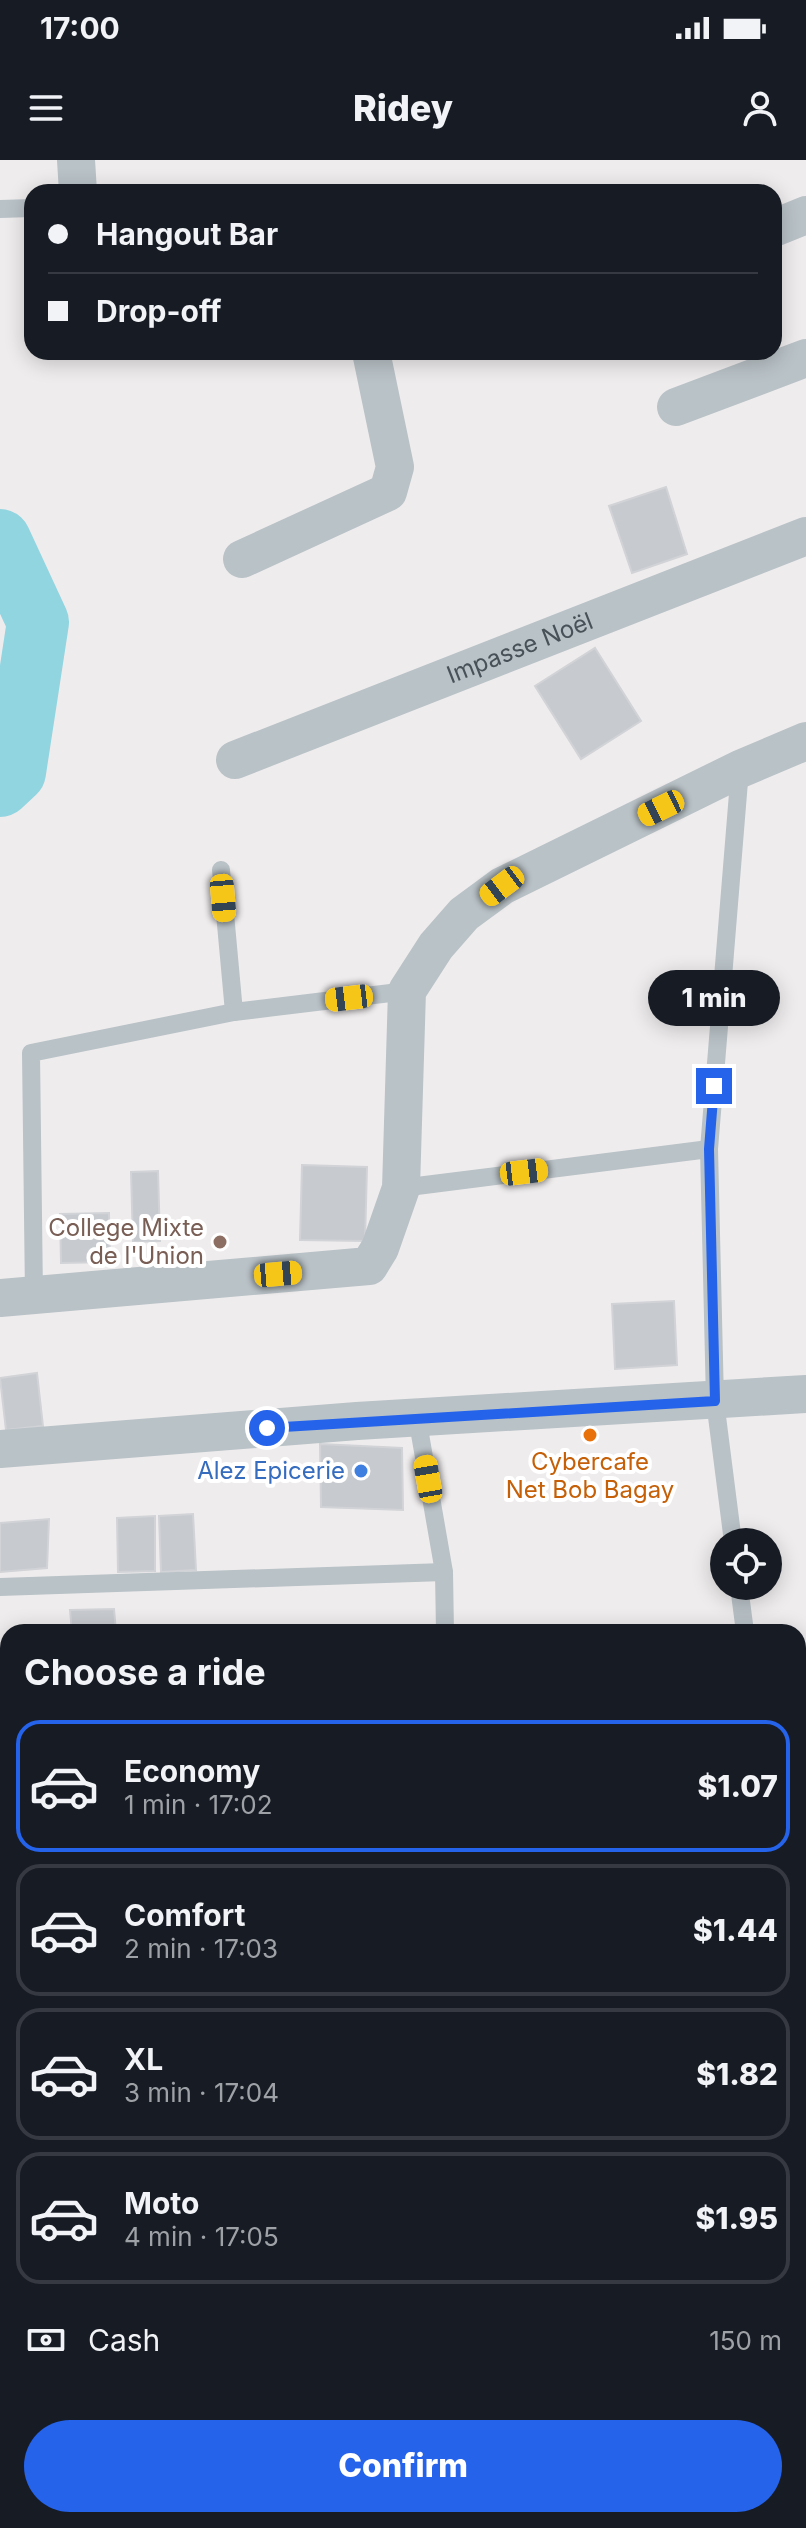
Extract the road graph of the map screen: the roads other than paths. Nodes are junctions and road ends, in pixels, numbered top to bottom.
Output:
1 (76, 160) edge
2 (78, 184) edge
3 (24, 208) edge
4 (0, 209) edge
5 (806, 215) edge
6 (782, 225) edge
7 (806, 358) edge
8 (373, 360) edge
9 (676, 407) dead end
10 (806, 536) edge
11 (242, 559) dead end
12 (806, 741) edge
13 (235, 760) dead end
14 (740, 769) junction
15 (221, 870) dead end
16 (407, 991) junction
17 (234, 1012) junction
18 (709, 1149) junction
19 (401, 1188) junction
20 (17, 1297) edge
21 (806, 1394) edge
22 (715, 1401) junction
23 (417, 1417) junction
24 (0, 1449) edge
25 (731, 1528) edge
26 (444, 1572) junction
27 (0, 1587) edge
28 (741, 1600) edge
29 (445, 1624) edge
30 (744, 1624) edge

1 - 2 street
3 - 4 lane
5 - 6 street
7 - 9 street
8 - 11 street
10 - 13 street, Impasse Noël
12 - 14 street
14 - 16 street
14 - 18 lane
15 - 17 lane
16 - 17 lane
16 - 19 street
17 - 20 lane
18 - 19 lane
18 - 22 lane
19 - 20 street
21 - 22 street
22 - 23 street
22 - 25 lane
23 - 24 street
23 - 26 lane
26 - 27 lane
26 - 29 lane
28 - 30 lane

